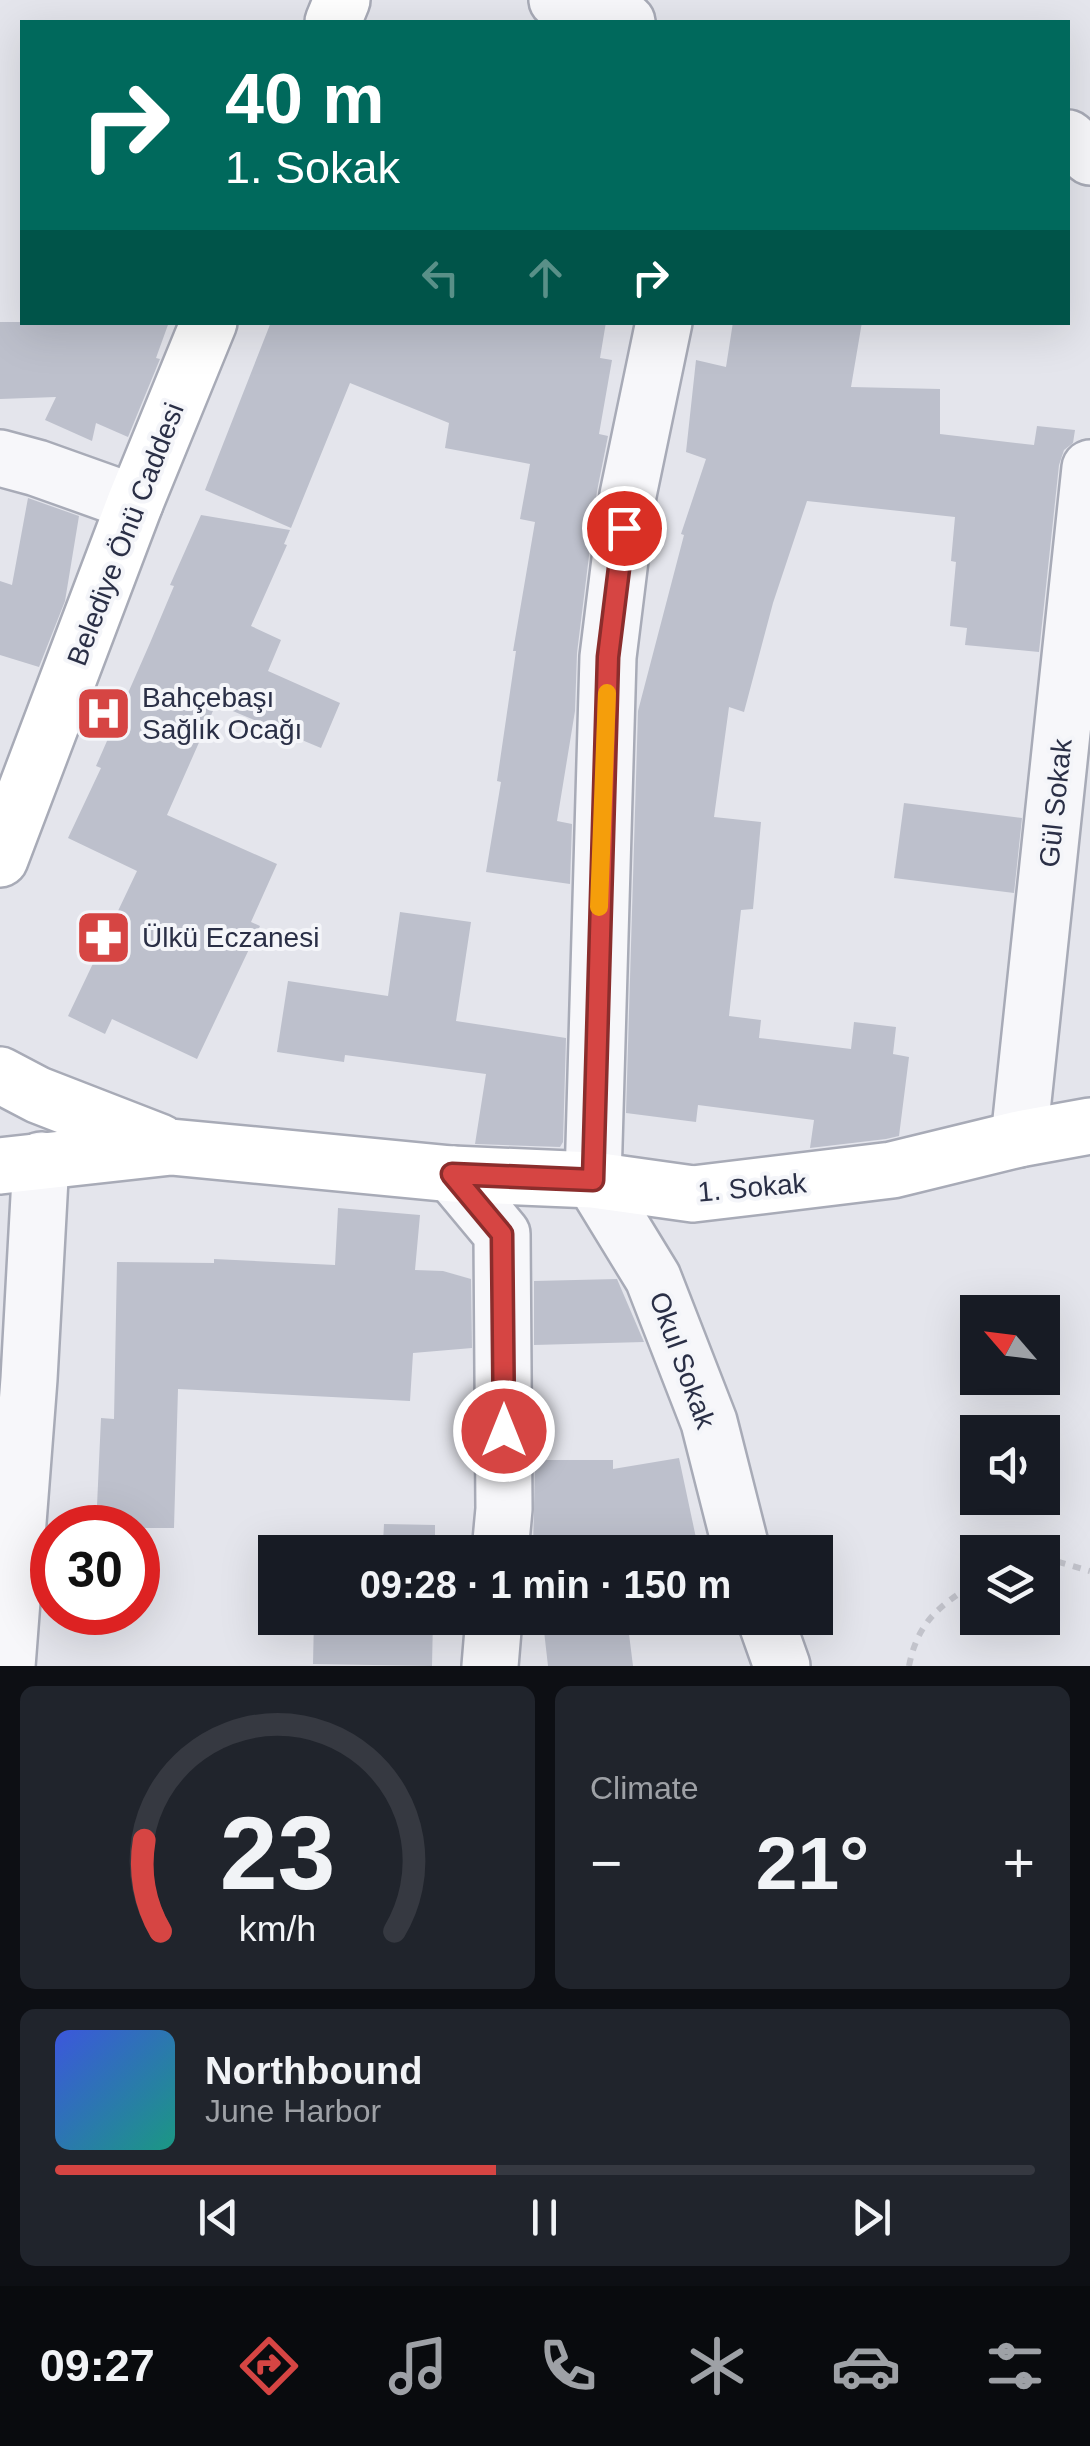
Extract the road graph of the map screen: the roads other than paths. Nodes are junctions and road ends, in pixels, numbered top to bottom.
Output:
1 (556, 0) edge
2 (621, 20) edge
3 (1070, 140) edge
4 (1090, 156) edge
5 (208, 325) edge
6 (663, 325) edge
7 (0, 458) edge
8 (1090, 468) edge
9 (135, 503) junction
10 (0, 859) edge
11 (0, 1075) edge
12 (1090, 1126) edge
13 (1019, 1139) junction
14 (171, 1146) junction
15 (21, 1162) edge
16 (452, 1174) junction
17 (593, 1180) junction
18 (15, 1382) edge
19 (502, 1535) edge
20 (738, 1535) edge
21 (493, 1635) edge
22 (771, 1635) edge
23 (7, 1666) edge
24 (490, 1666) edge
25 (782, 1666) edge

1 - 2 street
3 - 4 street
5 - 9 street, Belediye Önü Caddesi
6 - 17 street
7 - 9 street
8 - 13 street, Gül Sokak
9 - 10 street, Belediye Önü Caddesi
11 - 14 street
12 - 13 street, 1. Sokak
13 - 17 street, 1. Sokak
14 - 15 street
14 - 16 street, 1. Sokak
15 - 18 street
16 - 17 street, 1. Sokak
16 - 19 street
17 - 20 street, Okul Sokak
18 - 23 street
21 - 24 street
22 - 25 street

